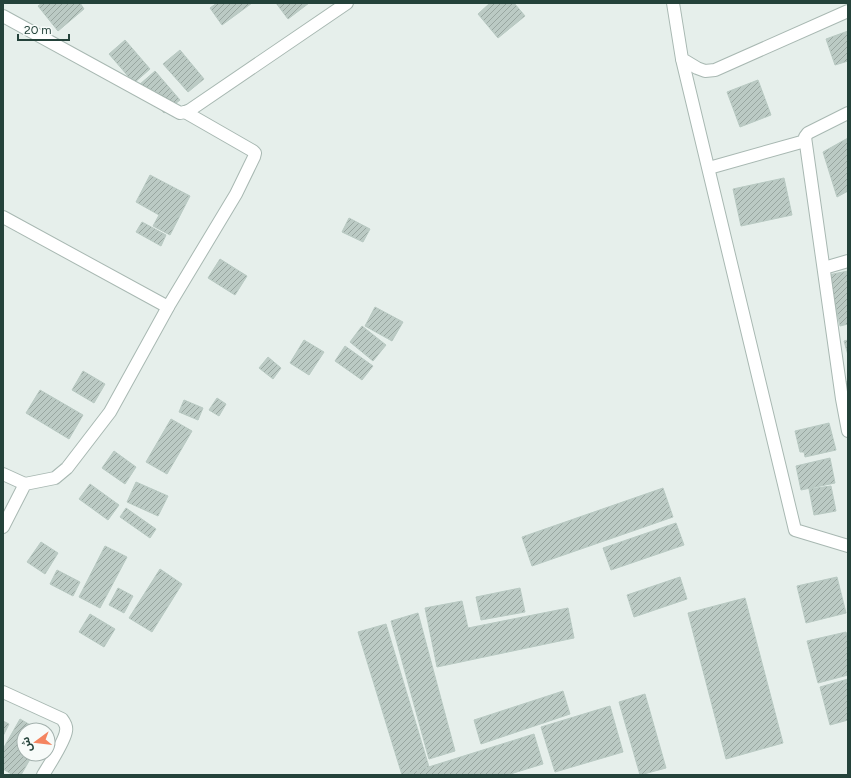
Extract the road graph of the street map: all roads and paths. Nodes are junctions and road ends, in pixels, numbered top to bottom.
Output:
1 (347, 3) edge
2 (673, 3) edge
3 (848, 11) edge
4 (3, 16) edge
5 (682, 59) junction
6 (185, 112) junction
7 (848, 113) edge
8 (805, 141) junction
9 (709, 168) junction
10 (3, 217) edge
11 (848, 261) edge
12 (824, 268) junction
13 (168, 307) junction
14 (848, 431) edge
15 (3, 474) edge
16 (25, 484) junction
17 (3, 527) edge
18 (848, 546) edge
19 (3, 692) edge
20 (43, 775) edge

1 - 6 street
2 - 5 street
3 - 5 street
4 - 6 street
5 - 9 street
6 - 13 street
7 - 8 street
8 - 9 street
8 - 12 street
9 - 18 street
10 - 13 street
11 - 12 street
12 - 14 street
13 - 16 street
15 - 16 street
16 - 17 street
19 - 20 street

